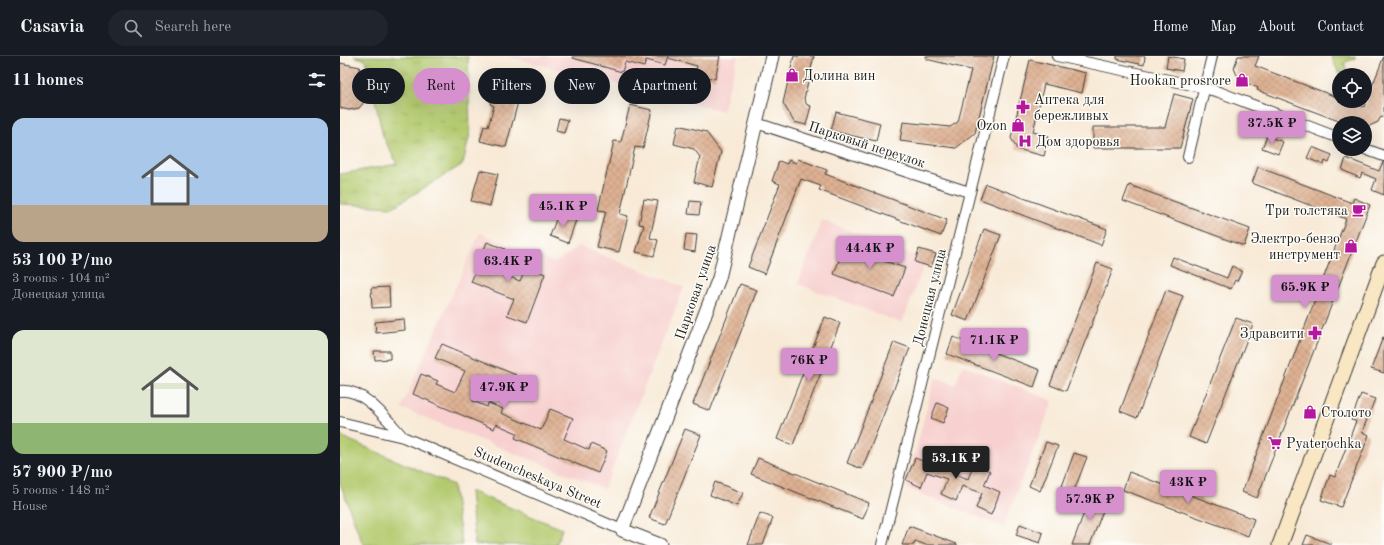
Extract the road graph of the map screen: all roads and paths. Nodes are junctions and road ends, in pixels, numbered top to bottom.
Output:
1 (772, 56) edge
2 (1004, 56) edge
3 (1057, 56) edge
4 (1212, 56) edge
5 (1204, 87) junction
6 (756, 124) junction
7 (1332, 135) edge
8 (1372, 152) edge
9 (1384, 156) edge
10 (1188, 157) dead end
11 (970, 192) junction
12 (1384, 262) edge
13 (340, 391) edge
14 (340, 422) edge
15 (404, 437) junction
16 (622, 530) junction
17 (660, 545) edge
18 (882, 545) edge
19 (1280, 545) edge

1 - 6 street, Парковая улица
2 - 11 street, Донецкая улица
3 - 5 street
4 - 5 street
5 - 7 street
5 - 10 street
6 - 11 street, Парковый переулок
6 - 16 street, Парковая улица
8 - 9 street
11 - 18 street, Донецкая улица
12 - 19 main road
13 - 15 street
14 - 15 street
15 - 16 street, Studencheskaya Street
16 - 17 street, Studencheskaya Street

